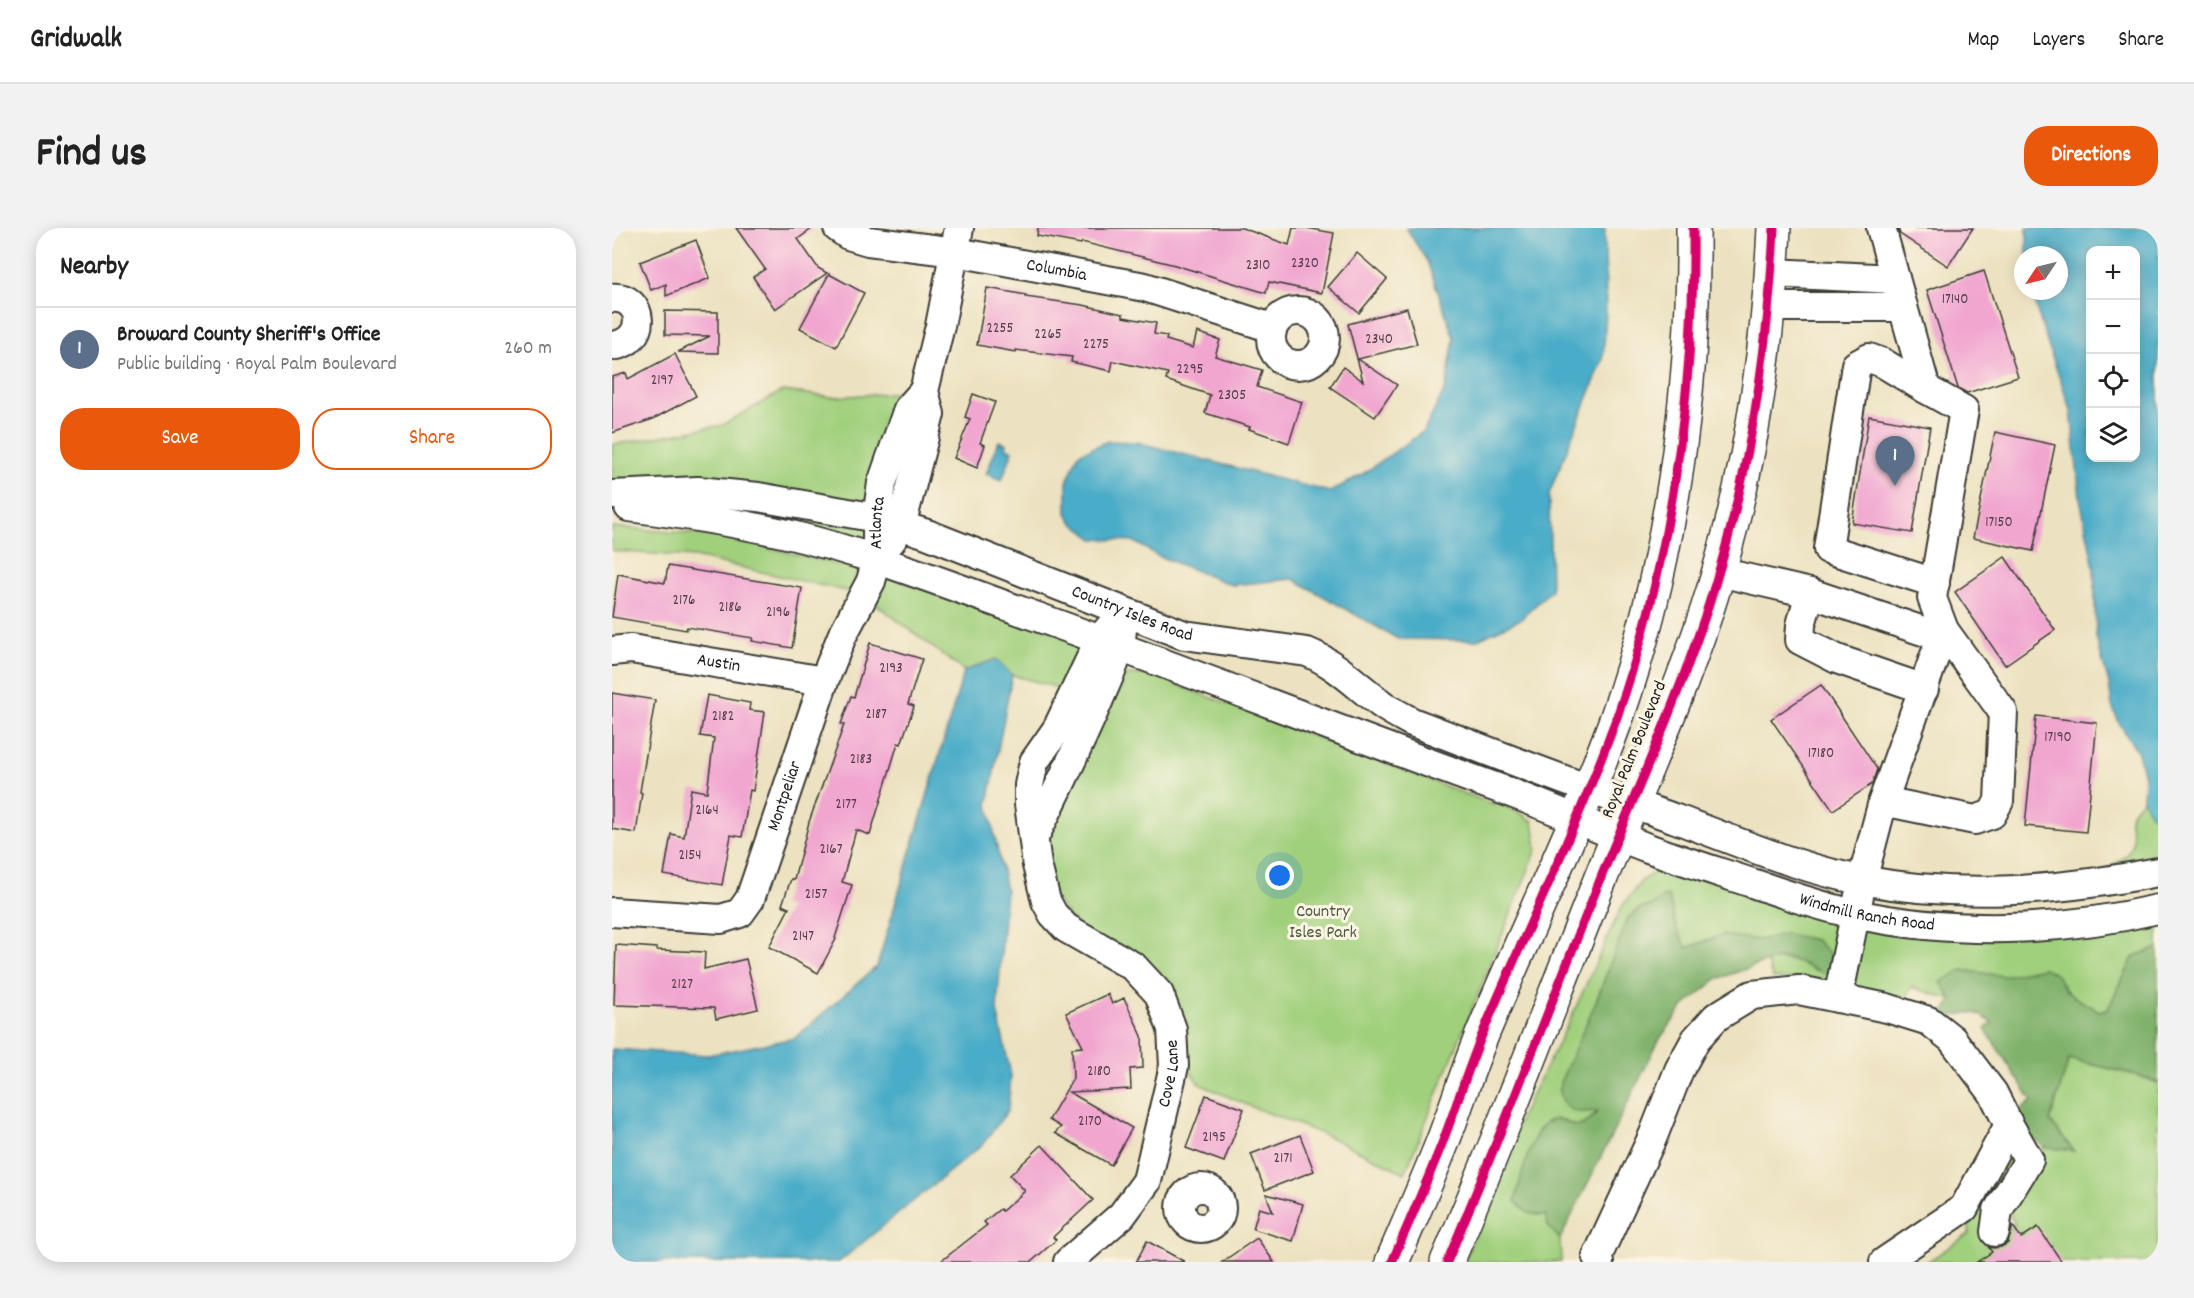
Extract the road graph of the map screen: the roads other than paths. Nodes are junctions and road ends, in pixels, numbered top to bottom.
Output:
1 (838, 228) edge
2 (1693, 228) edge
3 (1773, 228) edge
4 (1881, 228) edge
5 (957, 240) edge
6 (1772, 273) junction
7 (1895, 279) junction
8 (612, 298) edge
9 (1769, 307) junction
10 (1903, 307) junction
11 (1272, 328) dead end
12 (612, 346) edge
13 (1926, 389) junction
14 (612, 495) edge
15 (612, 504) edge
16 (889, 522) junction
17 (877, 560) junction
18 (1719, 572) junction
19 (1935, 583) junction
20 (1810, 593) junction
21 (1123, 612) junction
22 (1944, 630) junction
23 (1110, 643) junction
24 (612, 651) edge
25 (824, 681) junction
26 (1924, 689) junction
27 (1883, 801) junction
28 (1583, 803) junction
29 (1632, 803) junction
30 (1618, 836) junction
31 (2158, 862) edge
32 (2158, 872) edge
33 (1862, 880) junction
34 (2111, 881) junction
35 (2158, 909) edge
36 (612, 912) edge
37 (1854, 914) junction
38 (2118, 917) junction
39 (2158, 917) edge
40 (1838, 998) junction
41 (2009, 1125) junction
42 (1147, 1181) junction
43 (1182, 1202) dead end
44 (1995, 1232) dead end
45 (1068, 1262) edge
46 (1392, 1262) edge
47 (1447, 1262) edge
48 (1599, 1262) edge
49 (1884, 1262) edge

1 - 5 street, Columbia
2 - 28 main road, Royal Palm Boulevard
3 - 6 main road, Royal Palm Boulevard
4 - 7 street
5 - 11 street, Columbia
5 - 16 street, Atlanta
6 - 7 street
6 - 9 main road, Royal Palm Boulevard
7 - 10 street
8 - 12 street
9 - 10 street
9 - 18 main road, Royal Palm Boulevard
10 - 13 street
13 - 19 street
13 - 19 street
14 - 16 street, Country Isles Road
15 - 17 street, Country Isles Road
16 - 17 street, Atlanta
16 - 21 street, Country Isles Road
17 - 23 street, Country Isles Road
17 - 25 street, Montpeliar
18 - 20 street
18 - 29 main road, Royal Palm Boulevard
19 - 22 street
20 - 22 street
20 - 26 street
21 - 23 street, Cove Lane
21 - 28 street, Country Isles Road
22 - 26 street
22 - 27 street
23 - 28 street, Country Isles Road
23 - 42 street, Cove Lane
24 - 25 street, Austin
25 - 36 street, Montpeliar
26 - 27 street
27 - 33 street
28 - 29 street, Country Isles Road
28 - 30 street, Country Isles Road
28 - 46 main road, Royal Palm Boulevard
29 - 30 main road, Royal Palm Boulevard
29 - 33 street, Windmill Ranch Road
30 - 37 street, Windmill Ranch Road
30 - 47 main road, Royal Palm Boulevard
31 - 34 street, Windmill Ranch Road
32 - 34 street, Windmill Ranch Road
33 - 34 street, Windmill Ranch Road
33 - 37 street
34 - 38 street
35 - 38 street, Windmill Ranch Road
37 - 38 street, Windmill Ranch Road
37 - 40 street
38 - 39 street, Windmill Ranch Road
40 - 41 street
40 - 48 street
41 - 44 street
41 - 49 street
42 - 43 street
42 - 45 street, Cove Lane

